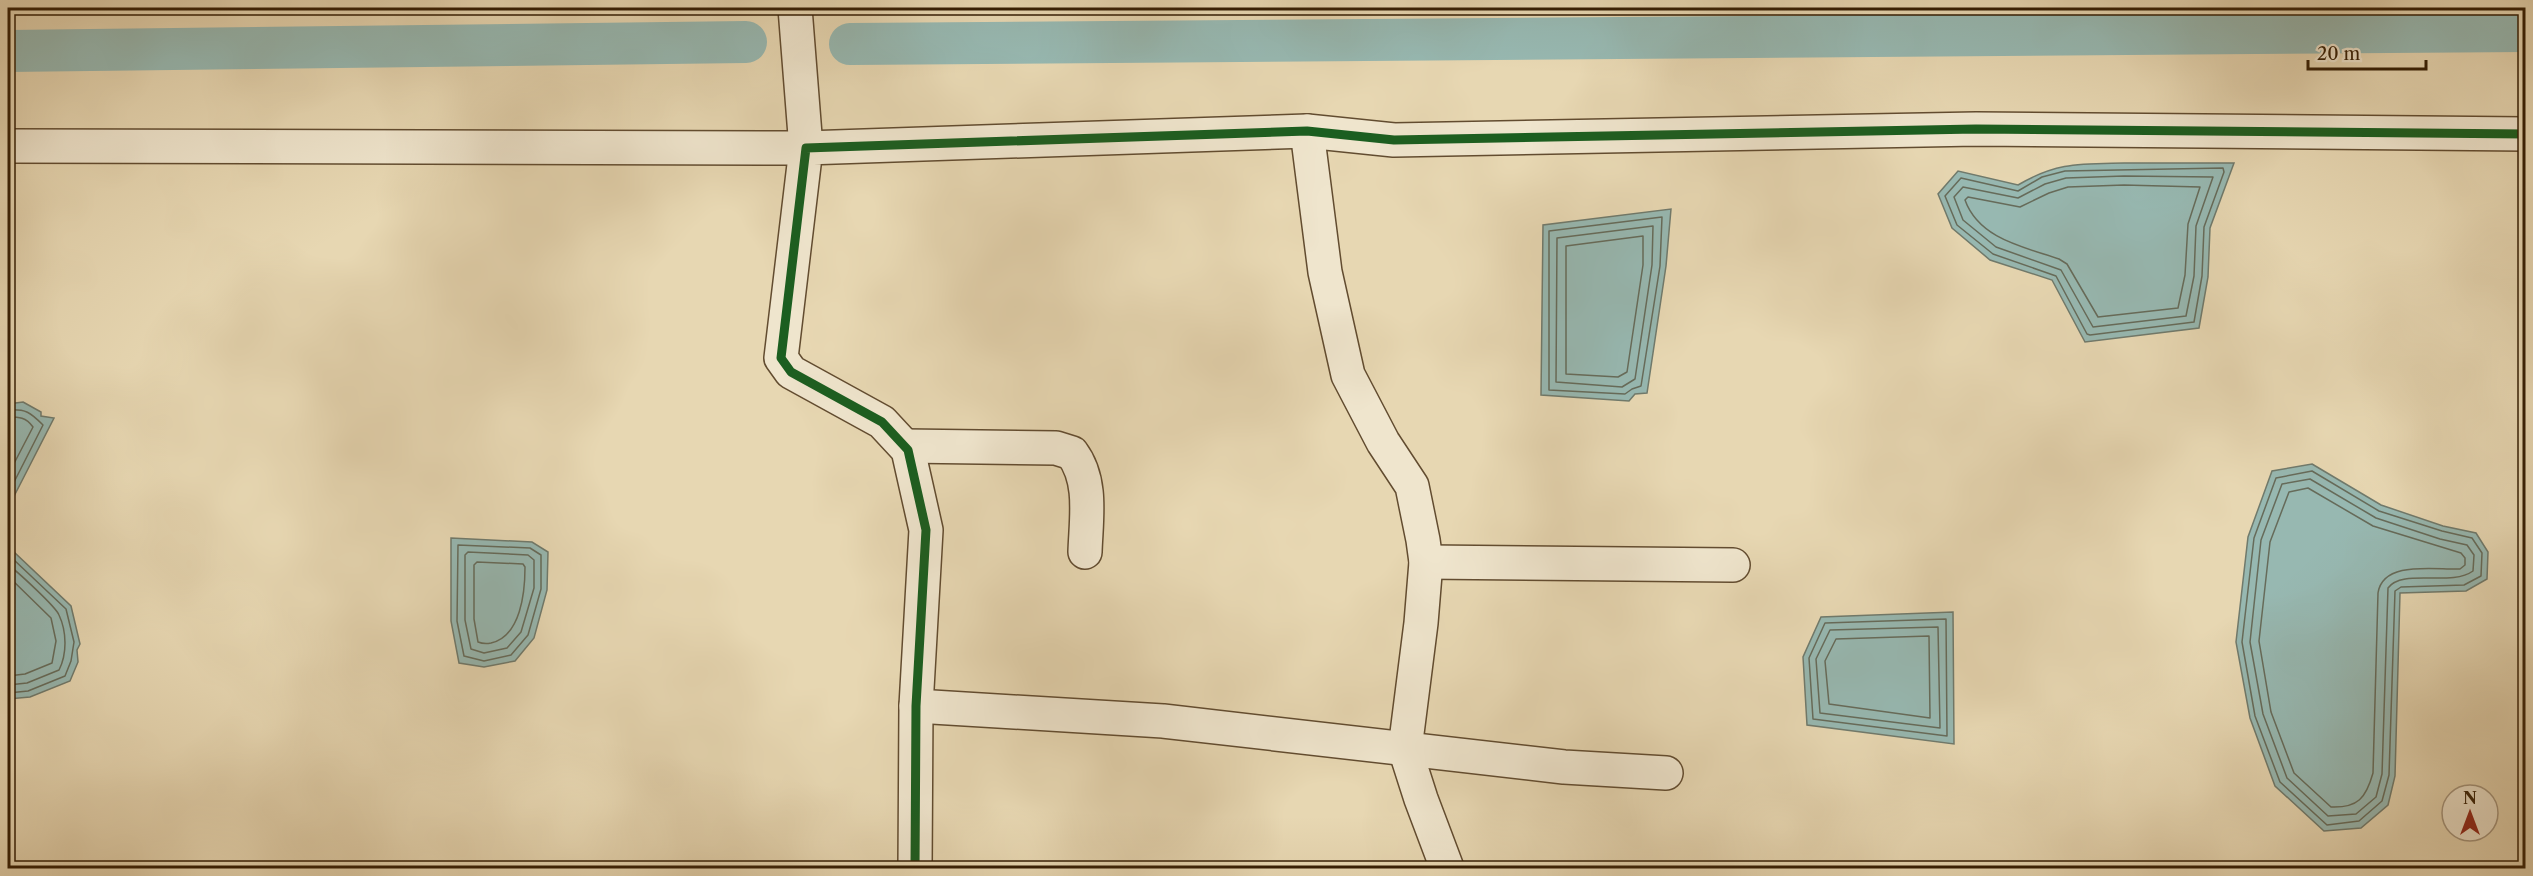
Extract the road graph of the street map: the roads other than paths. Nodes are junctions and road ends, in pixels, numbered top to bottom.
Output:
1 (795, 8) edge
2 (1307, 131) junction
3 (2526, 134) edge
4 (8, 146) edge
5 (806, 148) junction
6 (904, 446) junction
7 (1085, 552) dead end
8 (1426, 562) junction
9 (1733, 565) dead end
10 (916, 706) junction
11 (1405, 749) junction
12 (1666, 773) dead end
13 (915, 868) edge
14 (1447, 868) edge

1 - 5 street
2 - 3 street
2 - 5 street
2 - 8 street
4 - 5 street
5 - 6 street
6 - 7 street
6 - 10 street
8 - 9 street
8 - 11 street
10 - 11 street
10 - 13 street
11 - 12 street
11 - 14 street

